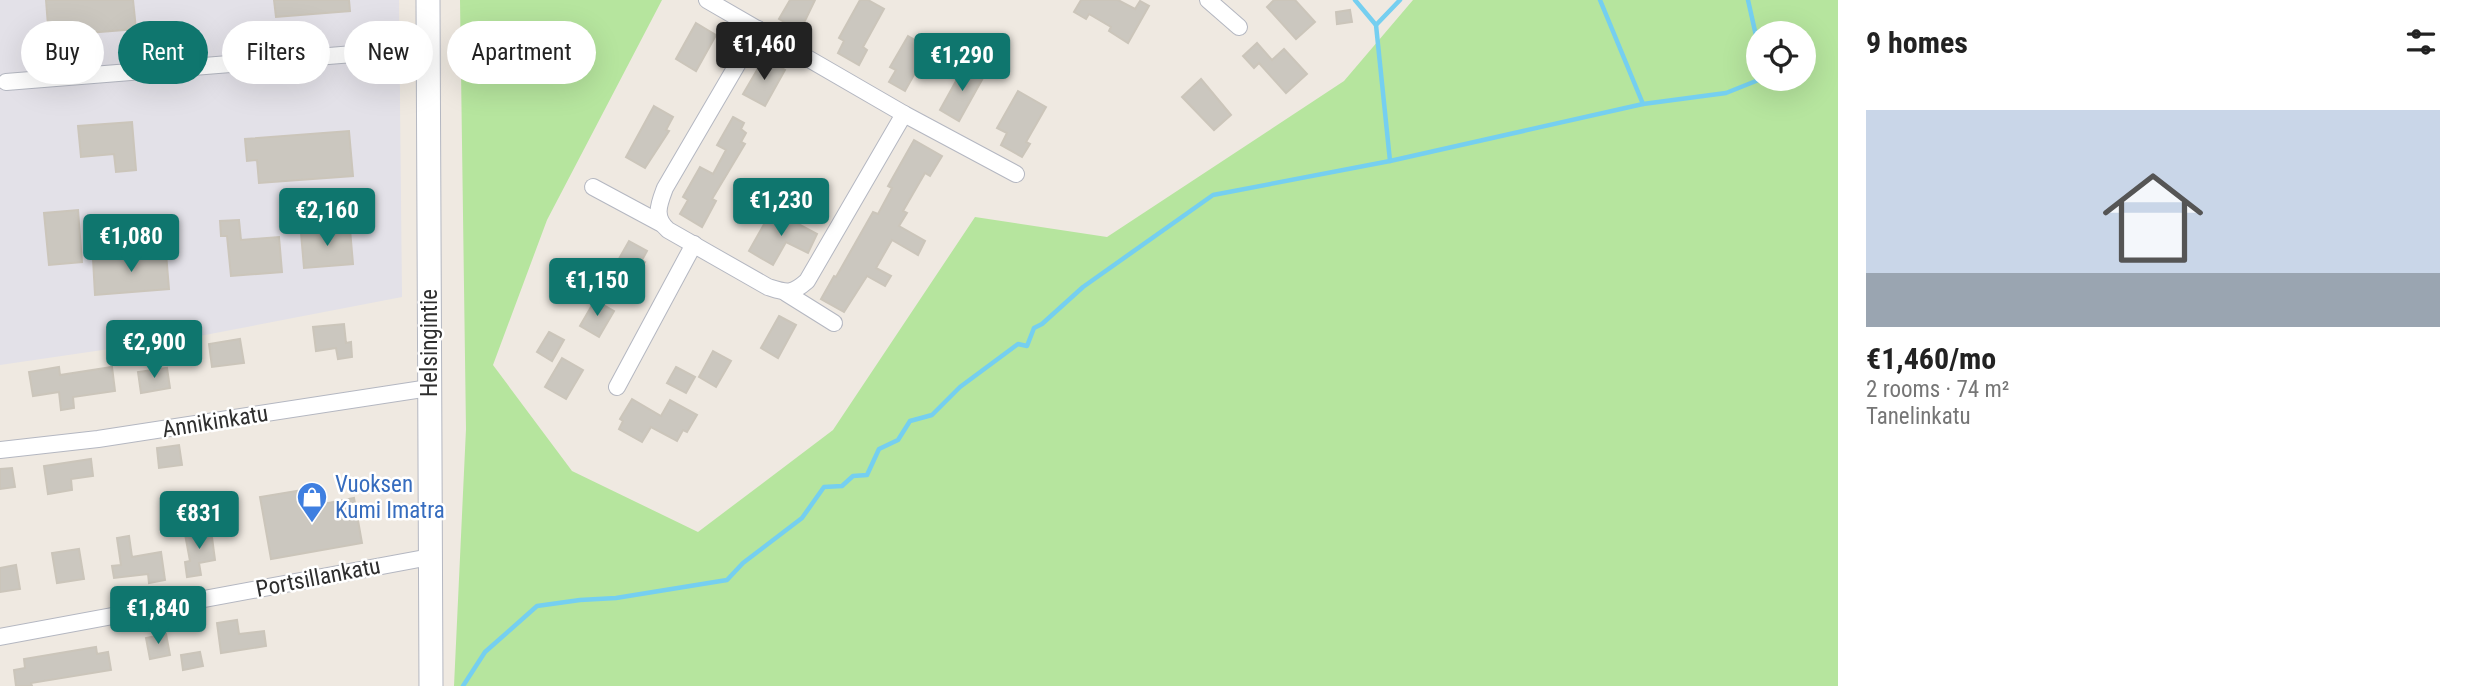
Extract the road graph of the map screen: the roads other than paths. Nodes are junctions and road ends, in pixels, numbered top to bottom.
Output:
1 (428, 0) edge
2 (707, 0) edge
3 (1208, 0) edge
4 (428, 21) edge
5 (1239, 27) dead end
6 (758, 29) junction
7 (344, 55) edge
8 (6, 82) dead end
9 (428, 84) edge
10 (904, 114) junction
11 (1016, 174) dead end
12 (593, 187) dead end
13 (660, 223) junction
14 (694, 244) junction
15 (786, 293) junction
16 (834, 323) dead end
17 (617, 387) dead end
18 (429, 388) junction
19 (0, 450) edge
20 (430, 557) junction
21 (0, 637) edge
22 (431, 686) edge

1 - 4 main road, Helsingintie
2 - 6 street
3 - 5 street
6 - 10 street
6 - 13 street
7 - 8 street
9 - 18 main road, Helsingintie
10 - 11 street
10 - 15 street
12 - 13 street
13 - 14 street
14 - 15 street
14 - 17 street
15 - 16 street
18 - 19 street, Annikinkatu
18 - 20 main road, Helsingintie
20 - 21 street, Portsillankatu
20 - 22 main road, Helsingintie

